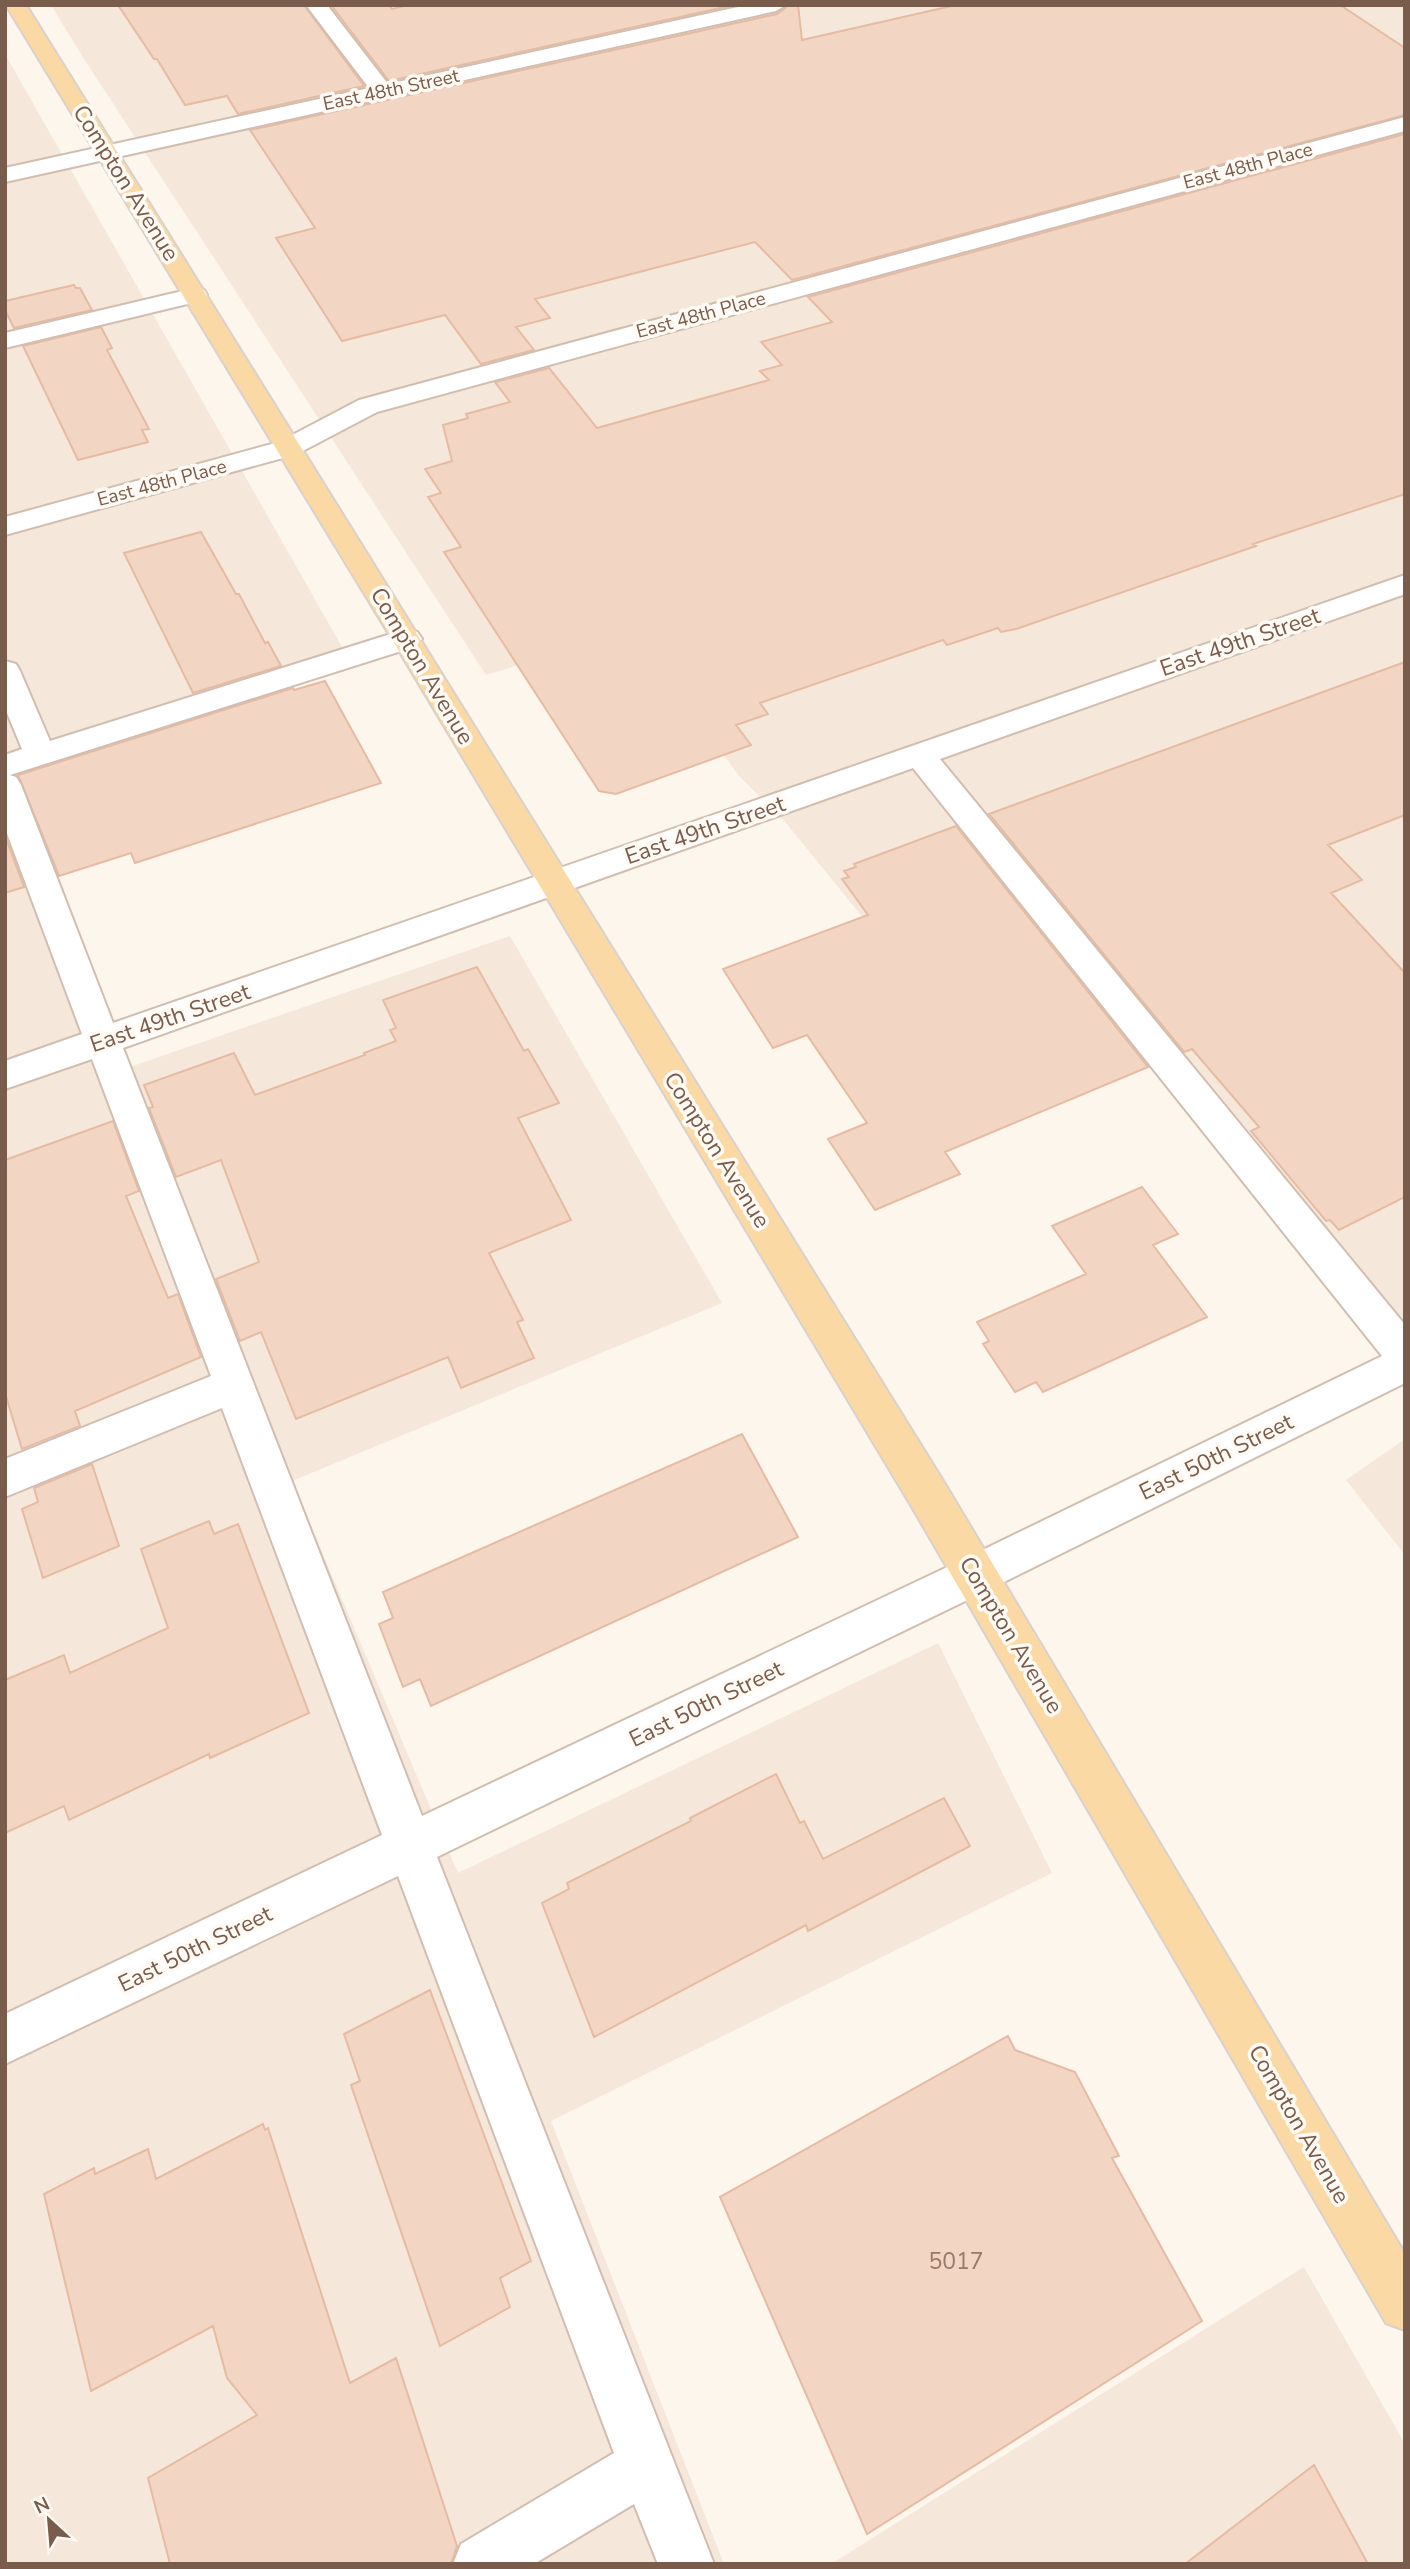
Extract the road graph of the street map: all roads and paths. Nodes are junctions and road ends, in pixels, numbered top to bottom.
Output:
1 (16, 5) edge
2 (316, 5) edge
3 (776, 5) edge
4 (383, 92) junction
5 (1405, 124) edge
6 (106, 153) junction
7 (5, 175) edge
8 (195, 295) junction
9 (5, 341) edge
10 (288, 448) junction
11 (5, 526) edge
12 (1405, 584) edge
13 (407, 639) junction
14 (5, 671) edge
15 (40, 755) junction
16 (920, 755) junction
17 (5, 766) edge
18 (5, 785) edge
19 (554, 883) junction
20 (102, 1041) junction
21 (5, 1075) edge
22 (1405, 1354) edge
23 (1405, 1364) edge
24 (233, 1385) junction
25 (5, 1478) edge
26 (975, 1575) junction
27 (409, 1847) junction
28 (5, 2040) edge
29 (1405, 2304) edge
30 (646, 2465) junction
31 (481, 2564) edge
32 (686, 2564) edge

1 - 6 main road, Compton Avenue
2 - 4 street
3 - 4 street, East 48th Street
4 - 6 street, East 48th Street
5 - 10 street, East 48th Place
6 - 7 street, East 48th Street
6 - 8 main road, Compton Avenue
8 - 9 street
8 - 10 main road, Compton Avenue
10 - 11 street, East 48th Place
10 - 13 main road, Compton Avenue
12 - 16 street, East 49th Street
13 - 15 street
13 - 19 main road, Compton Avenue
14 - 15 street
15 - 17 street
16 - 19 street, East 49th Street
16 - 22 street
18 - 20 street
19 - 20 street, East 49th Street
19 - 26 main road, Compton Avenue
20 - 21 street, East 49th Street
20 - 24 street
23 - 26 street, East 50th Street
24 - 25 street
24 - 27 street
26 - 27 street, East 50th Street
26 - 29 main road, Compton Avenue
27 - 28 street, East 50th Street
27 - 30 street
30 - 31 street
30 - 32 street

